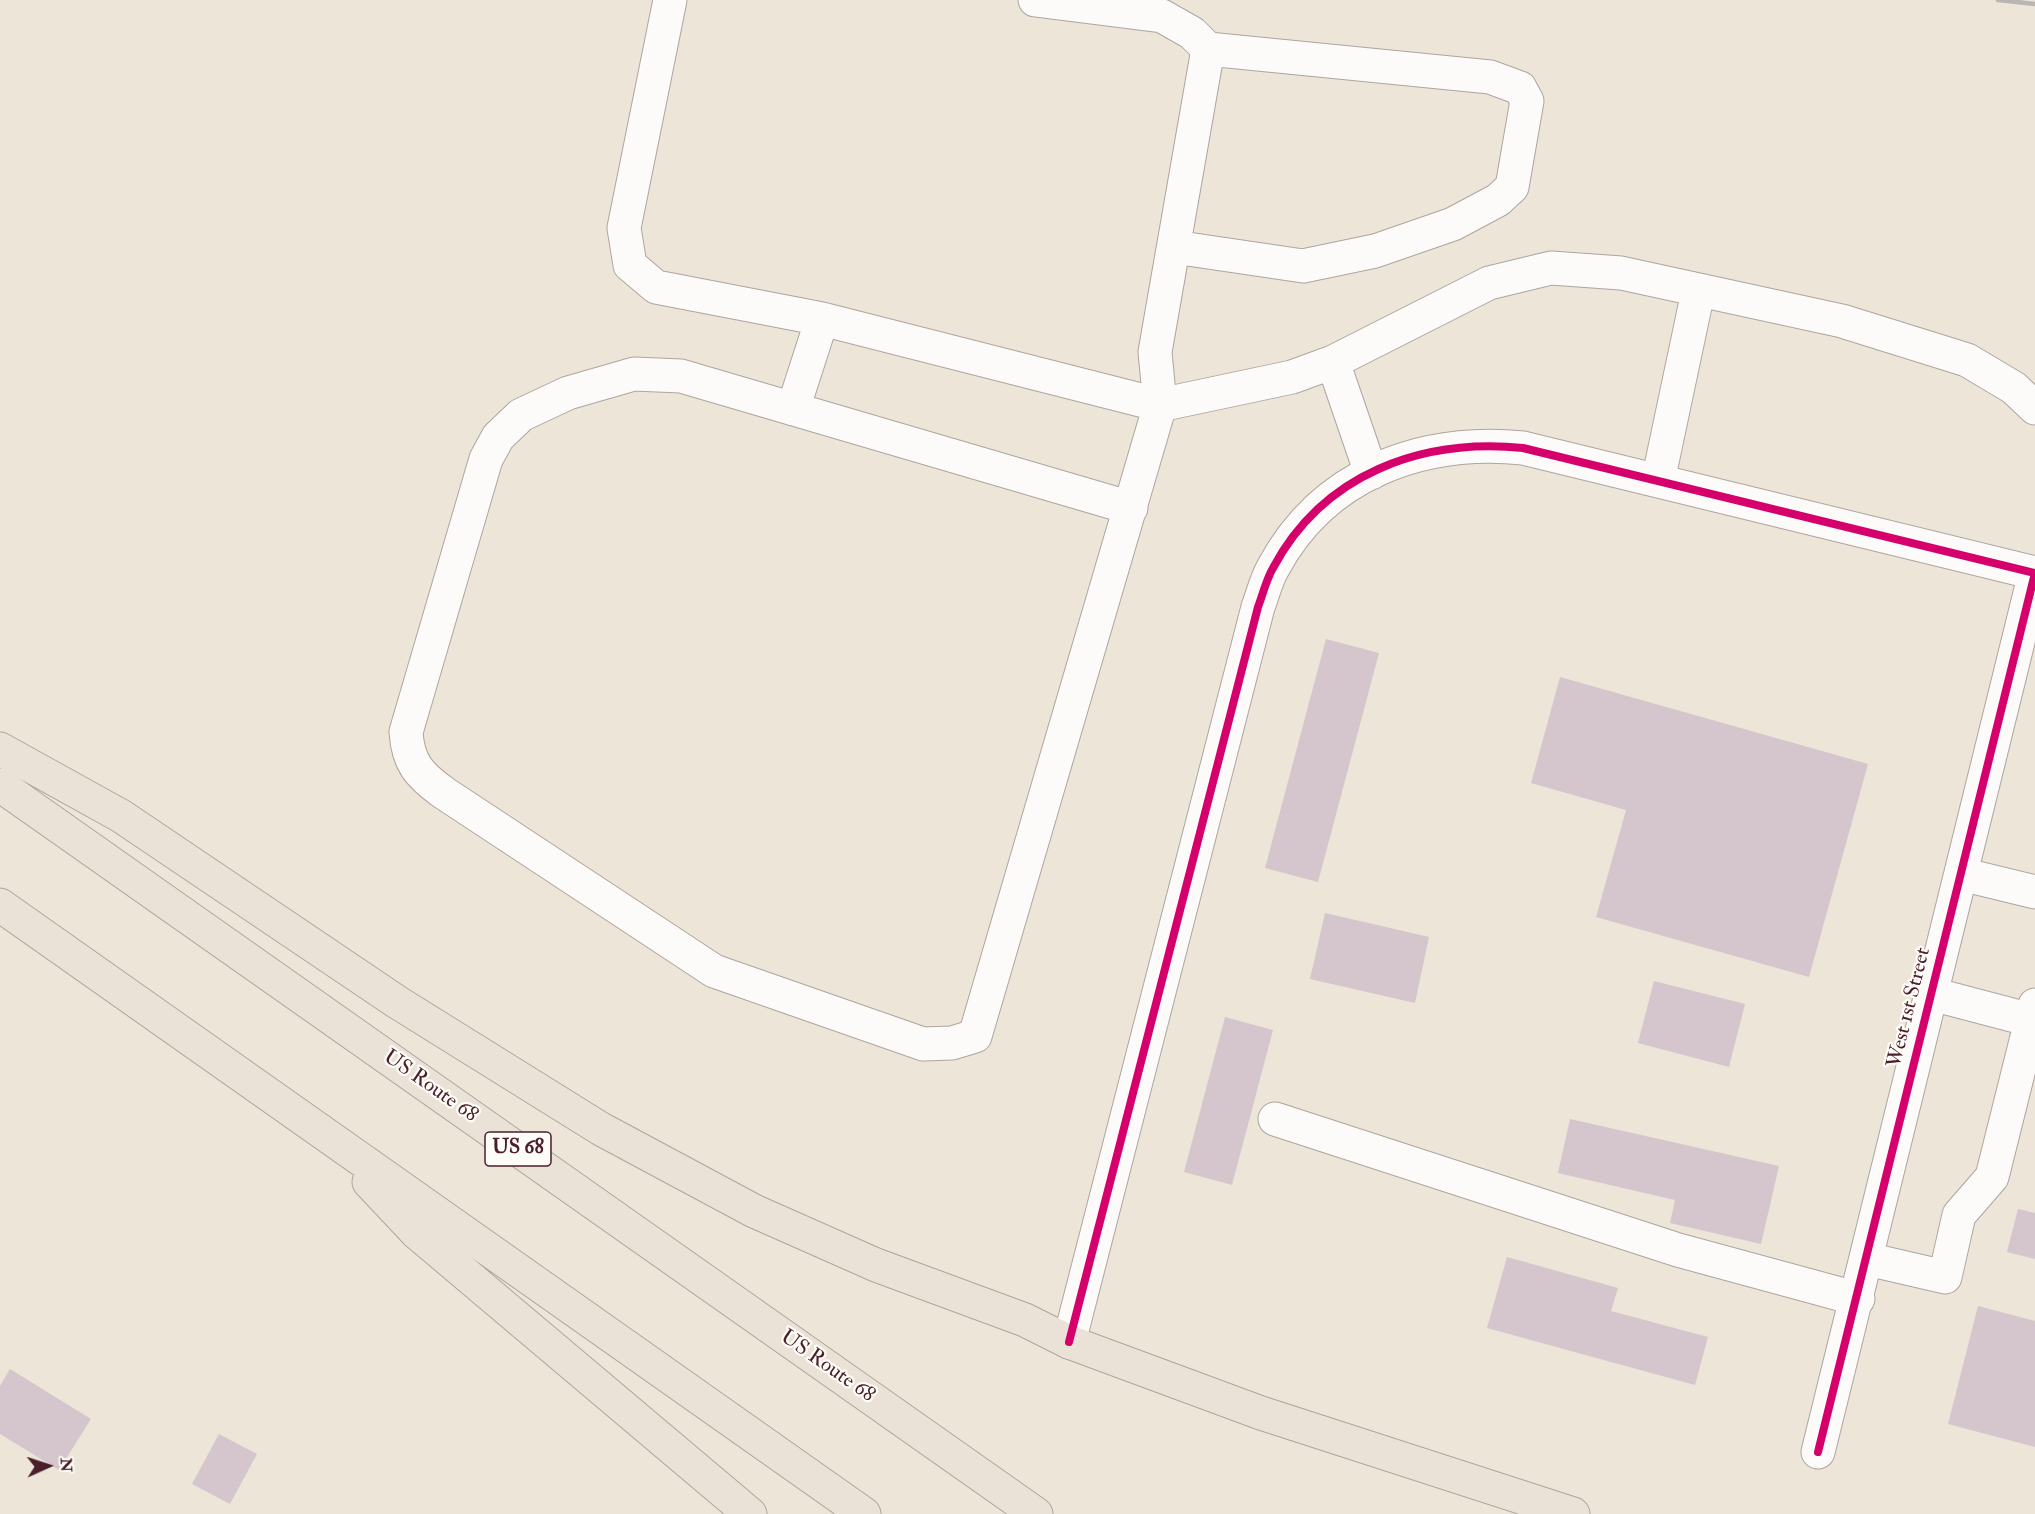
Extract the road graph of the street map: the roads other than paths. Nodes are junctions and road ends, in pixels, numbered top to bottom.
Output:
1 (670, 0) edge
2 (1035, 0) edge
3 (1208, 49) junction
4 (1174, 247) junction
5 (1698, 292) junction
6 (822, 319) junction
7 (1333, 362) junction
8 (1160, 405) junction
9 (2035, 408) edge
10 (794, 409) junction
11 (1371, 473) junction
12 (1658, 481) junction
13 (1131, 508) junction
14 (2035, 573) edge
15 (0, 749) edge
16 (0, 784) edge
17 (1961, 874) junction
18 (2035, 892) edge
19 (0, 905) edge
20 (1932, 994) junction
21 (2033, 1013) edge
22 (1275, 1119) dead end
23 (315, 1127) junction
24 (1867, 1259) junction
25 (1858, 1299) junction
26 (1069, 1342) junction
27 (1818, 1452) dead end
28 (750, 1514) edge
29 (864, 1514) edge
30 (1036, 1514) edge
31 (1573, 1514) edge

1 - 6 street
2 - 3 street
3 - 4 street
3 - 4 street
4 - 8 street
5 - 7 street
5 - 9 street
5 - 12 street
6 - 8 street
6 - 10 street
7 - 8 street
7 - 11 street
8 - 13 street
10 - 13 street
10 - 13 street
11 - 12 street
11 - 26 street
12 - 14 street
14 - 17 street, West 1st Street
15 - 26 main road
16 - 30 main road, US Route 68 / US 68
17 - 18 street
17 - 20 street, West 1st Street
19 - 23 main road
20 - 21 street
20 - 24 street, West 1st Street
21 - 24 street
22 - 25 street
23 - 28 main road
23 - 29 main road
24 - 25 street, West 1st Street
25 - 27 street, West 1st Street
26 - 31 main road

